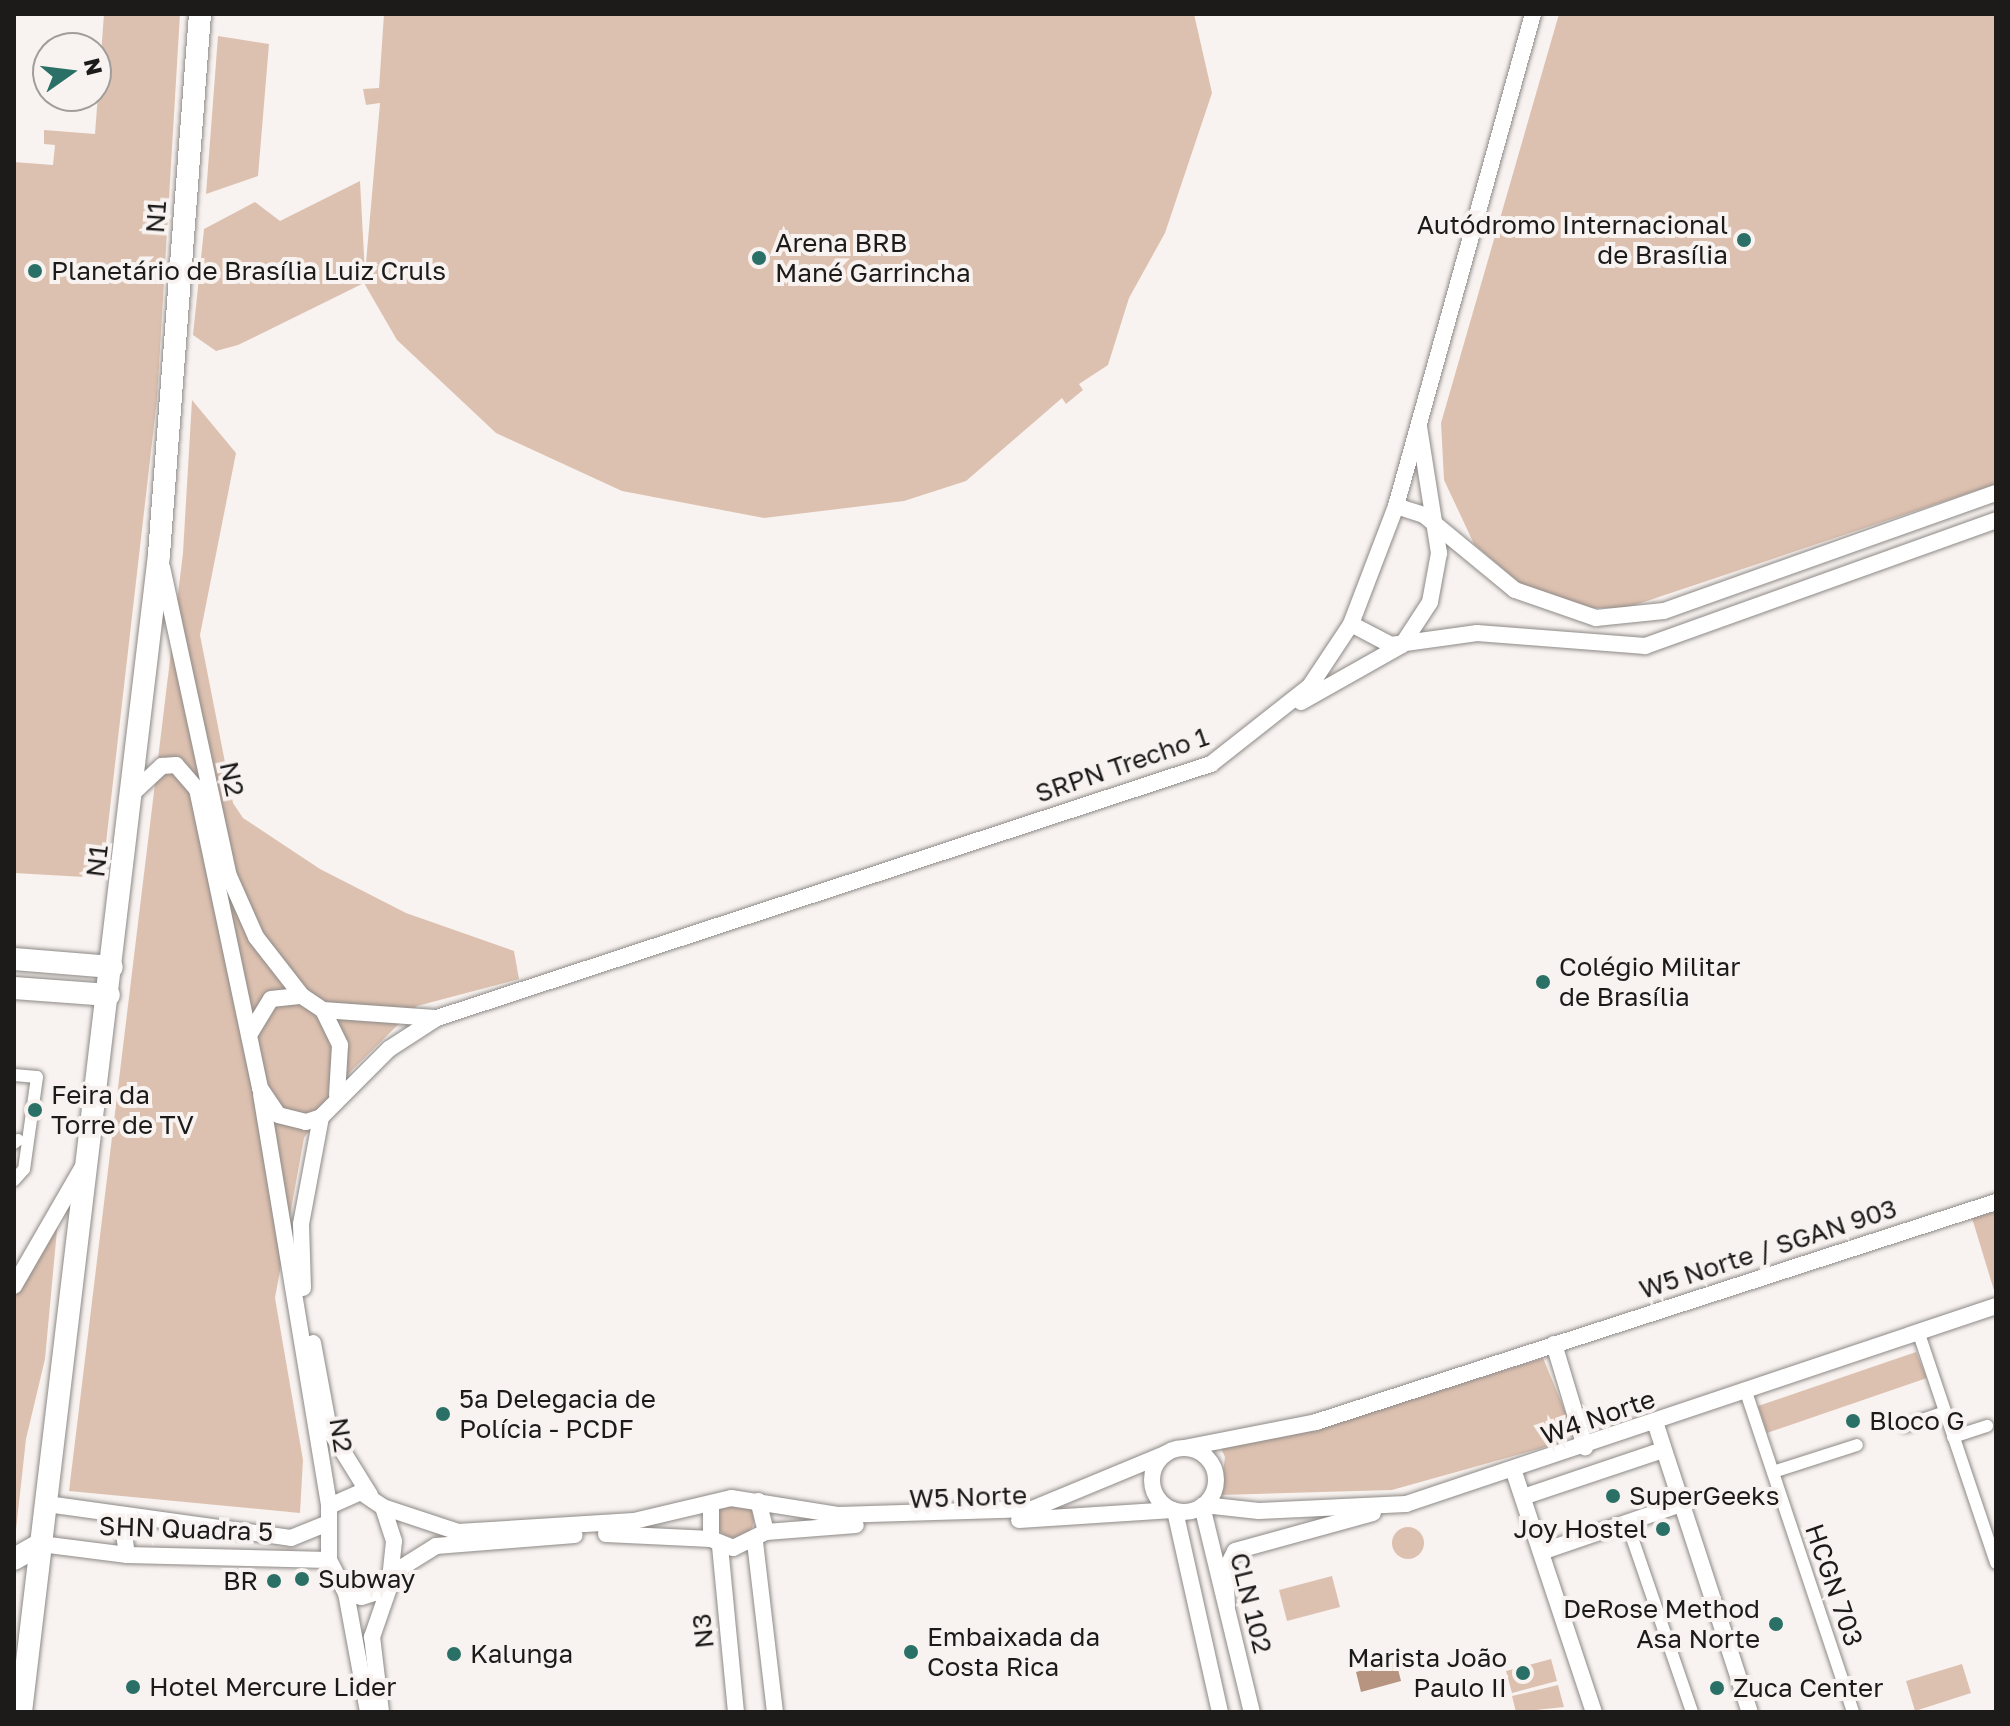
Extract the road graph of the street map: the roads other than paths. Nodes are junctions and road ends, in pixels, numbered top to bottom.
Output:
1 (200, 14) edge
2 (1533, 14) edge
3 (1419, 425) junction
4 (1996, 493) edge
5 (1432, 496) junction
6 (1396, 506) junction
7 (1995, 520) edge
8 (1437, 524) junction
9 (1460, 545) junction
10 (159, 554) junction
11 (1351, 624) junction
12 (1433, 640) junction
13 (1402, 645) junction
14 (1374, 661) junction
15 (1286, 710) junction
16 (133, 793) junction
17 (14, 959) edge
18 (112, 967) junction
19 (14, 988) edge
20 (109, 995) junction
21 (302, 996) junction
22 (323, 1010) junction
23 (437, 1018) junction
24 (249, 1035) junction
25 (14, 1075) edge
26 (260, 1088) junction
27 (335, 1100) junction
28 (321, 1117) junction
29 (18, 1140) edge
30 (86, 1160) junction
31 (14, 1180) edge
32 (1996, 1202) edge
33 (14, 1286) edge
34 (1996, 1306) edge
35 (1918, 1331) junction
36 (1554, 1344) junction
37 (1745, 1389) junction
38 (1945, 1412) junction
39 (1655, 1422) junction
40 (1905, 1426) dead end
41 (1987, 1426) dead end
42 (1953, 1437) junction
43 (1857, 1445) dead end
44 (1585, 1447) junction
45 (1184, 1448) junction
46 (1663, 1450) junction
47 (1165, 1454) junction
48 (1514, 1472) junction
49 (1773, 1472) junction
50 (370, 1495) junction
51 (1523, 1497) junction
52 (758, 1501) junction
53 (47, 1504) junction
54 (1406, 1504) junction
55 (1681, 1504) junction
56 (711, 1505) junction
57 (329, 1506) junction
58 (1203, 1506) junction
59 (383, 1507) junction
60 (1174, 1510) junction
61 (136, 1520) junction
62 (1627, 1523) junction
63 (324, 1525) junction
64 (760, 1537) junction
65 (716, 1542) junction
66 (41, 1544) junction
67 (1541, 1552) junction
68 (127, 1555) junction
69 (1995, 1556) edge
70 (14, 1559) edge
71 (329, 1560) junction
72 (396, 1571) junction
73 (389, 1588) junction
74 (346, 1593) junction
75 (1227, 1606) junction
76 (1237, 1645) junction
77 (1208, 1653) junction
78 (21, 1712) edge
79 (368, 1712) edge
80 (381, 1712) edge
81 (736, 1712) edge
82 (775, 1712) edge
83 (1220, 1712) edge
84 (1252, 1712) edge
85 (1594, 1712) edge
86 (1692, 1712) edge
87 (1750, 1712) edge
88 (1853, 1712) edge

1 - 10 highway, N1
2 - 3 main road, SRPN Trecho 1
3 - 5 main road
3 - 6 main road, SRPN Trecho 1
4 - 9 main road
5 - 8 main road
5 - 9 main road
6 - 8 main road
6 - 11 main road, SRPN Trecho 1
7 - 12 main road
8 - 9 main road
8 - 13 main road
10 - 16 highway, N1
10 - 21 main road, N2
11 - 13 main road
11 - 15 main road, SRPN Trecho 1
12 - 13 main road
12 - 14 main road
13 - 14 main road
14 - 15 main road
15 - 23 main road, SRPN Trecho 1
16 - 18 highway, N1
16 - 24 main road, N2
17 - 18 highway
18 - 20 highway, N1
19 - 20 highway
20 - 30 highway, N1
21 - 22 main road
21 - 24 main road
22 - 23 main road, SRPN Trecho 1
22 - 27 main road
23 - 27 main road, SRPN Trecho 1
24 - 26 main road
25 - 29 street
26 - 28 main road
26 - 57 main road, N2
27 - 28 main road
28 - 50 main road, N2
29 - 31 street
30 - 33 main road
30 - 53 highway, N1
32 - 36 main road, W5 Norte / SGAN 903
34 - 35 main road, W4 Norte
35 - 37 main road, W4 Norte
35 - 38 street
36 - 44 main road
36 - 45 main road, W5 Norte / SGAN 903
37 - 39 main road, W4 Norte
37 - 49 street, HCGN 703
38 - 40 street
38 - 42 street
39 - 44 main road, W4 Norte
39 - 46 main road
41 - 42 street
42 - 69 street
43 - 49 street
44 - 48 main road, W4 Norte
45 - 47 main road
45 - 58 main road
46 - 51 main road
46 - 55 main road
47 - 52 main road
47 - 60 main road
48 - 51 main road
48 - 54 main road, W4 Norte
49 - 88 street, HCGN 703
50 - 57 main road
50 - 59 main road
51 - 67 main road
52 - 56 main road
52 - 64 main road
53 - 61 main road
53 - 66 highway, N1
54 - 58 main road, W4 Norte
54 - 75 main road
55 - 62 main road
55 - 87 main road
56 - 59 main road
56 - 65 main road, N3
57 - 63 main road
58 - 60 main road
58 - 75 main road, CLN 102
59 - 72 main road
60 - 64 main road, W5 Norte
60 - 77 main road, CLN 102
61 - 63 main road
61 - 68 main road
62 - 67 main road
62 - 86 street
63 - 71 main road
64 - 65 main road, W5 Norte
64 - 82 main road
65 - 72 main road
65 - 81 main road, N3
66 - 68 main road, SHN Quadra 5
66 - 70 highway
66 - 78 highway, N1
67 - 85 main road
68 - 71 main road, SHN Quadra 5
71 - 74 main road
72 - 73 main road
73 - 74 main road
73 - 80 main road
74 - 79 main road
75 - 76 main road, CLN 102
76 - 77 main road
76 - 84 main road, CLN 102
77 - 83 main road, CLN 102

